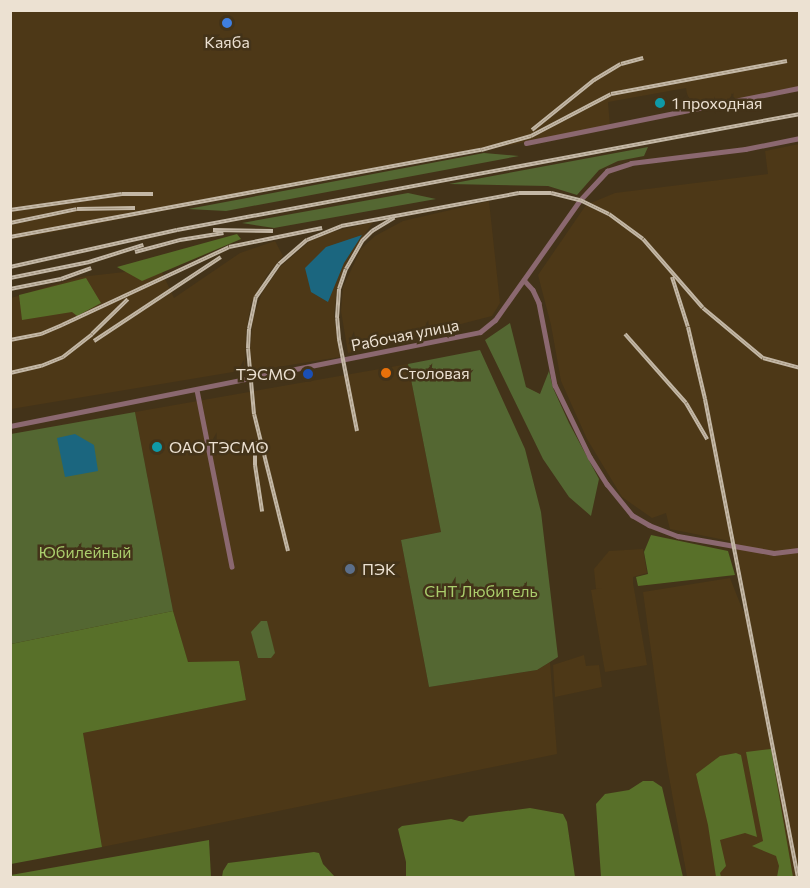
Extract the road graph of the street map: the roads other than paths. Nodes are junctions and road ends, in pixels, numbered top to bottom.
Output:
1 (800, 88) edge
2 (800, 138) edge
3 (526, 143) dead end
4 (524, 280) junction
5 (196, 390) junction
6 (10, 426) edge
7 (800, 550) edge
8 (232, 567) dead end

1 - 3 street
2 - 4 street, Рабочая улица
4 - 5 street, Рабочая улица
4 - 7 street
5 - 6 street, Рабочая улица
5 - 8 street

